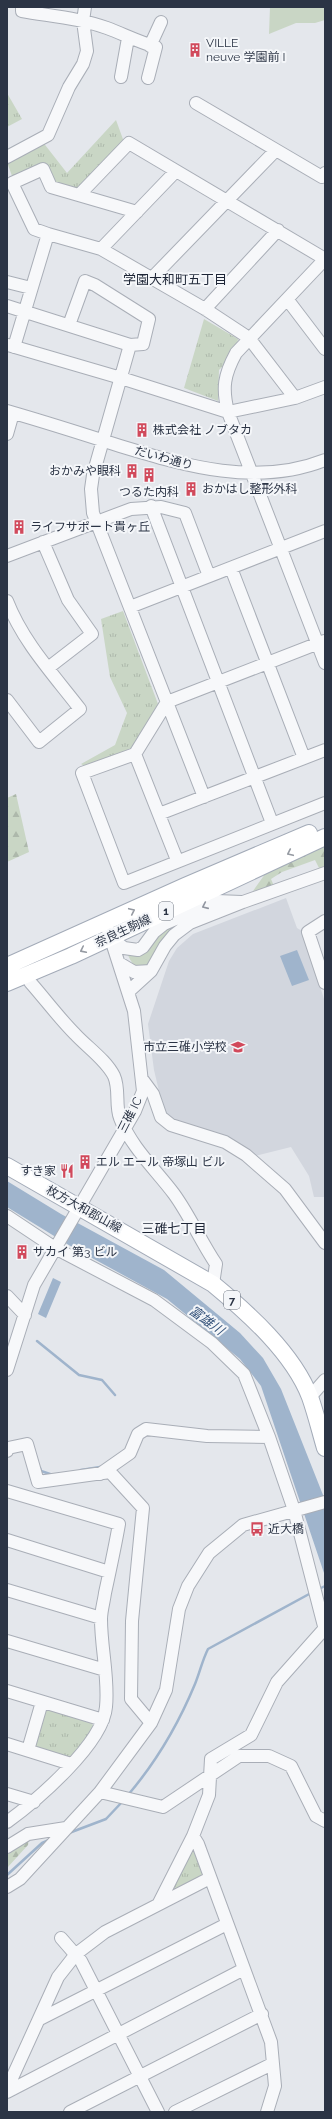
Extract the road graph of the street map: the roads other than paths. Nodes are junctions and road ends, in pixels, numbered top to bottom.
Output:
1 (22, 7) edge
2 (85, 7) edge
3 (83, 22) junction
4 (161, 22) dead end
5 (128, 38) junction
6 (150, 46) junction
7 (121, 77) dead end
8 (148, 78) dead end
9 (196, 103) dead end
10 (276, 150) junction
11 (7, 157) edge
12 (176, 171) junction
13 (325, 173) edge
14 (10, 178) edge
15 (79, 195) junction
16 (226, 201) junction
17 (137, 212) junction
18 (278, 230) junction
19 (48, 234) junction
20 (101, 249) junction
21 (325, 259) edge
22 (151, 279) junction
23 (7, 282) edge
24 (31, 288) junction
25 (287, 299) junction
26 (7, 306) edge
27 (205, 308) junction
28 (24, 311) junction
29 (69, 325) junction
30 (250, 338) junction
31 (11, 346) edge
32 (130, 346) junction
33 (325, 349) edge
34 (121, 378) junction
35 (325, 387) edge
36 (295, 398) junction
37 (10, 412) edge
38 (228, 412) junction
39 (7, 434) edge
40 (102, 440) junction
41 (325, 460) edge
42 (251, 473) junction
43 (151, 506) junction
44 (96, 522) junction
45 (325, 531) edge
46 (43, 542) junction
47 (281, 548) junction
48 (7, 556) edge
49 (231, 568) junction
50 (210, 576) junction
51 (182, 587) junction
52 (7, 601) edge
53 (130, 607) junction
54 (321, 642) edge
55 (268, 663) junction
56 (325, 663) edge
57 (48, 668) junction
58 (218, 682) junction
59 (7, 700) edge
60 (167, 702) junction
61 (325, 750) edge
62 (135, 754) junction
63 (304, 758) junction
64 (254, 777) junction
65 (204, 797) junction
66 (325, 803) edge
67 (159, 814) junction
68 (272, 823) junction
69 (325, 826) edge
70 (325, 837) edge
71 (177, 860) junction
72 (325, 873) edge
73 (243, 902) junction
74 (325, 921) edge
75 (108, 930) junction
76 (321, 962) edge
77 (119, 963) junction
78 (7, 966) edge
79 (151, 971) junction
80 (30, 982) dead end
81 (7, 983) edge
82 (325, 983) edge
83 (128, 992) junction
84 (142, 1079) junction
85 (125, 1128) junction
86 (7, 1166) edge
87 (77, 1213) junction
88 (7, 1216) edge
89 (325, 1243) edge
90 (56, 1246) junction
91 (213, 1284) junction
92 (7, 1296) edge
93 (24, 1315) junction
94 (7, 1370) edge
95 (325, 1380) edge
96 (310, 1397) junction
97 (269, 1437) junction
98 (325, 1448) edge
99 (7, 1451) edge
100 (99, 1474) junction
101 (8, 1493) edge
102 (325, 1502) edge
103 (298, 1509) junction
104 (7, 1540) edge
105 (109, 1572) junction
106 (7, 1590) edge
107 (101, 1618) junction
108 (325, 1629) edge
109 (7, 1641) edge
110 (105, 1670) junction
111 (7, 1691) edge
112 (42, 1702) junction
113 (103, 1720) junction
114 (151, 1723) junction
115 (7, 1744) edge
116 (28, 1750) junction
117 (71, 1764) junction
118 (211, 1773) junction
119 (100, 1792) junction
120 (7, 1794) edge
121 (34, 1802) junction
122 (325, 1821) edge
123 (7, 1822) edge
124 (66, 1828) junction
125 (193, 1836) junction
126 (7, 1847) edge
127 (210, 1878) junction
128 (7, 1887) edge
129 (159, 1903) junction
130 (227, 1924) junction
131 (61, 1938) dead end
132 (76, 1954) junction
133 (244, 1969) junction
134 (97, 1991) junction
135 (262, 2014) junction
136 (40, 2019) junction
137 (118, 2033) junction
138 (272, 2064) junction
139 (140, 2076) junction
140 (7, 2091) edge
141 (70, 2112) edge
142 (158, 2112) edge
143 (175, 2112) edge
144 (267, 2112) edge

1 - 3 street
2 - 3 street
3 - 5 street
3 - 11 street
4 - 6 street
5 - 6 street
5 - 7 street
6 - 8 street
9 - 10 street
10 - 13 street
10 - 16 street
12 - 15 street
12 - 16 street
12 - 17 street
14 - 15 street
14 - 19 street
15 - 17 street
16 - 18 street
16 - 22 street
17 - 20 street
18 - 21 street
18 - 27 street
19 - 20 street
19 - 24 street
20 - 22 street
21 - 25 street
22 - 27 street
23 - 24 street
24 - 28 street
25 - 30 street
25 - 33 street
26 - 28 street
27 - 30 street
28 - 29 street
28 - 31 street
29 - 32 street
29 - 32 street
30 - 36 street
30 - 38 street
31 - 34 street
32 - 34 street
34 - 38 street
34 - 40 street
35 - 36 street
36 - 38 street
37 - 39 street
37 - 40 street, だいわ通り
38 - 42 street
40 - 42 street, だいわ通り
40 - 44 street
41 - 42 street, だいわ通り
42 - 47 street
43 - 44 street
43 - 50 street
43 - 51 street
44 - 46 street
44 - 53 street
45 - 47 street
46 - 48 street
46 - 57 street
47 - 49 street
47 - 54 street
49 - 50 street
49 - 55 street
50 - 51 street
51 - 53 street
51 - 58 street
52 - 57 street
53 - 60 street
54 - 55 street
54 - 56 street
55 - 58 street
55 - 63 street
57 - 59 street
58 - 60 street
58 - 64 street
60 - 62 street
60 - 65 street
61 - 63 street
62 - 67 street
62 - 71 street
63 - 64 street
64 - 65 street
64 - 68 street
65 - 67 street
66 - 68 street
67 - 71 street
68 - 71 street
75 -> 69 main road, 奈良生駒線 / 1
70 -> 75 main road, 奈良生駒線 / 1
72 - 73 street
73 -> 75 street
73 - 79 street
74 - 76 street
75 - 77 street, 三碓 IC
75 - 78 main road, 奈良生駒線 / 1
75 -> 81 main road, 奈良生駒線 / 1
76 - 82 street
77 - 79 street
77 - 83 street, 三碓 IC
79 - 83 street
80 - 85 street
83 - 84 street, 三碓 IC
84 - 85 street, 三碓 IC
84 - 89 street
85 - 87 street, 三碓 IC
85 - 91 street
86 - 87 main road, 枚方大和郡山線 / 7
87 - 90 street, 三碓 IC
87 - 91 main road, 枚方大和郡山線 / 7
88 - 90 street
90 - 93 street, 三碓 IC
90 - 97 street
91 - 96 main road, 枚方大和郡山線 / 7
92 - 93 street
93 - 94 street, 三碓 IC
95 - 96 street
96 - 98 main road, 枚方大和郡山線 / 7
97 - 100 street
97 - 103 street
99 - 100 street
100 - 114 street
101 - 105 street
102 - 103 street
103 - 108 street
103 - 114 street
104 - 105 street
105 - 107 street
106 - 107 street
107 - 110 street
108 - 118 street
109 - 110 street
110 - 113 street
111 - 112 street
112 - 113 street
112 - 116 street
113 - 117 street
114 - 119 street
115 - 116 street
116 - 117 street
117 - 121 street
118 - 119 street
118 - 122 street
118 - 125 street
119 - 124 street
120 - 121 street
121 - 123 street
124 - 126 street
124 - 128 street
125 - 127 street
125 - 129 street
127 - 129 street
127 - 130 street
129 - 132 street
130 - 133 street
130 - 134 street
131 - 132 street
132 - 134 street
132 - 136 street
133 - 135 street
133 - 137 street
134 - 136 street
134 - 137 street
135 - 138 street
135 - 139 street
136 - 140 street
137 - 139 street
137 - 140 street
138 - 143 street
138 - 144 street
139 - 141 street
139 - 142 street

